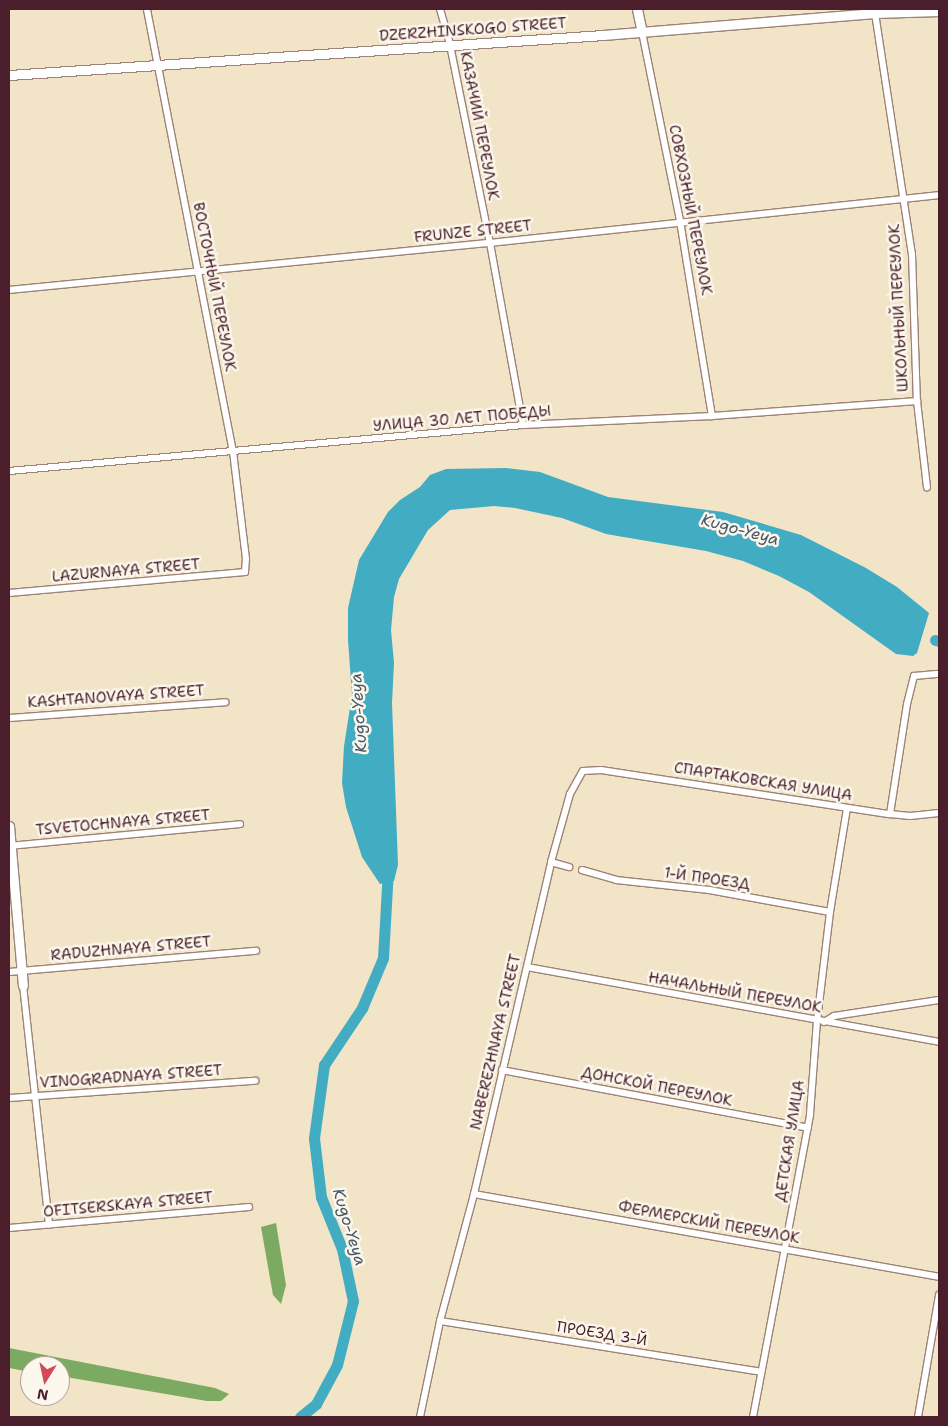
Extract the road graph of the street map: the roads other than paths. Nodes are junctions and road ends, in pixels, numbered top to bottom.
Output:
1 (147, 9) edge
2 (440, 9) edge
3 (637, 9) edge
4 (874, 11) edge
5 (939, 11) edge
6 (642, 32) junction
7 (450, 45) junction
8 (158, 66) junction
9 (9, 75) edge
10 (939, 195) edge
11 (905, 198) junction
12 (680, 221) junction
13 (490, 244) junction
14 (198, 273) junction
15 (9, 290) edge
16 (917, 401) junction
17 (712, 416) junction
18 (523, 425) junction
19 (233, 452) junction
20 (9, 471) edge
21 (927, 487) dead end
22 (245, 572) joint
23 (9, 594) edge
24 (939, 674) edge
25 (224, 702) dead end
26 (9, 718) edge
27 (583, 771) joint
28 (846, 808) junction
29 (939, 813) edge
30 (890, 814) junction
31 (240, 824) dead end
32 (9, 826) edge
33 (10, 846) edge
34 (551, 862) junction
35 (569, 867) dead end
36 (582, 870) dead end
37 (830, 912) junction
38 (256, 951) dead end
39 (527, 967) junction
40 (21, 971) junction
41 (9, 972) edge
42 (23, 985) joint
43 (939, 1000) edge
44 (821, 1022) junction
45 (939, 1042) edge
46 (502, 1070) junction
47 (255, 1080) dead end
48 (35, 1096) junction
49 (9, 1098) edge
50 (808, 1128) junction
51 (474, 1194) junction
52 (249, 1207) dead end
53 (49, 1225) junction
54 (9, 1228) edge
55 (784, 1250) junction
56 (939, 1277) edge
57 (939, 1295) edge
58 (440, 1321) junction
59 (761, 1372) junction
60 (420, 1417) edge
61 (752, 1417) edge
62 (918, 1417) edge

1 - 8 street, ВОСТОЧНЫЙ ПЕРЕУЛОК
2 - 7 street, КАЗАЧИЙ ПЕРЕУЛОК
3 - 6 street, СОВХОЗНЫЙ ПЕРЕУЛОК
4 - 5 street, DZERZHINSKOGO STREET
4 - 6 street, DZERZHINSKOGO STREET
4 - 11 street, ШКОЛЬНЫЙ ПЕРЕУЛОК
6 - 7 street, DZERZHINSKOGO STREET
6 - 12 street, СОВХОЗНЫЙ ПЕРЕУЛОК
7 - 8 street, DZERZHINSKOGO STREET
7 - 13 street, КАЗАЧИЙ ПЕРЕУЛОК
8 - 9 street, DZERZHINSKOGO STREET
8 - 14 street, ВОСТОЧНЫЙ ПЕРЕУЛОК
10 - 11 street, FRUNZE STREET
11 - 12 street, FRUNZE STREET
11 - 16 street, ШКОЛЬНЫЙ ПЕРЕУЛОК
12 - 13 street, FRUNZE STREET
12 - 17 street, СОВХОЗНЫЙ ПЕРЕУЛОК
13 - 14 street, FRUNZE STREET
13 - 18 street, КАЗАЧИЙ ПЕРЕУЛОК
14 - 15 street, FRUNZE STREET
14 - 19 street, ВОСТОЧНЫЙ ПЕРЕУЛОК
16 - 17 street, УЛИЦА 30 ЛЕТ ПОБЕДЫ
16 - 21 street, ШКОЛЬНЫЙ ПЕРЕУЛОК
17 - 18 street, УЛИЦА 30 ЛЕТ ПОБЕДЫ
18 - 19 street, УЛИЦА 30 ЛЕТ ПОБЕДЫ
19 - 20 street, УЛИЦА 30 ЛЕТ ПОБЕДЫ
19 - 22 street, ВОСТОЧНЫЙ ПЕРЕУЛОК
22 - 23 street, LAZURNAYA STREET
24 - 30 street
25 - 26 street, KASHTANOVAYA STREET
27 - 28 street, СПАРТАКОВСКАЯ УЛИЦА
27 - 34 street, NABEREZHNAYA STREET
28 - 30 street, СПАРТАКОВСКАЯ УЛИЦА
28 - 37 street, ДЕТСКАЯ УЛИЦА
29 - 30 street, СПАРТАКОВСКАЯ УЛИЦА
31 - 33 street, TSVETOCHNAYA STREET
32 - 33 street
33 - 40 street
34 - 35 street
34 - 39 street, NABEREZHNAYA STREET
36 - 37 street, 1-Й ПРОЕЗД
37 - 44 street, ДЕТСКАЯ УЛИЦА
38 - 40 street, RADUZHNAYA STREET
39 - 44 street, НАЧАЛЬНЫЙ ПЕРЕУЛОК
39 - 46 street, NABEREZHNAYA STREET
40 - 41 street, RADUZHNAYA STREET
40 - 42 street
42 - 48 street
43 - 44 street
44 - 45 street, НАЧАЛЬНЫЙ ПЕРЕУЛОК
44 - 50 street, ДЕТСКАЯ УЛИЦА
46 - 50 street, ДОНСКОЙ ПЕРЕУЛОК
46 - 51 street, NABEREZHNAYA STREET
47 - 48 street, VINOGRADNAYA STREET
48 - 49 street, VINOGRADNAYA STREET
48 - 53 street
50 - 55 street, ДЕТСКАЯ УЛИЦА
51 - 55 street, ФЕРМЕРСКИЙ ПЕРЕУЛОК
51 - 58 street, NABEREZHNAYA STREET
52 - 53 street, OFITSERSKAYA STREET
53 - 54 street, OFITSERSKAYA STREET
55 - 56 street, ФЕРМЕРСКИЙ ПЕРЕУЛОК
55 - 59 street, ДЕТСКАЯ УЛИЦА
57 - 62 street
58 - 59 street, ПРОЕЗД 3-Й
58 - 60 street, NABEREZHNAYA STREET
59 - 61 street, ДЕТСКАЯ УЛИЦА

